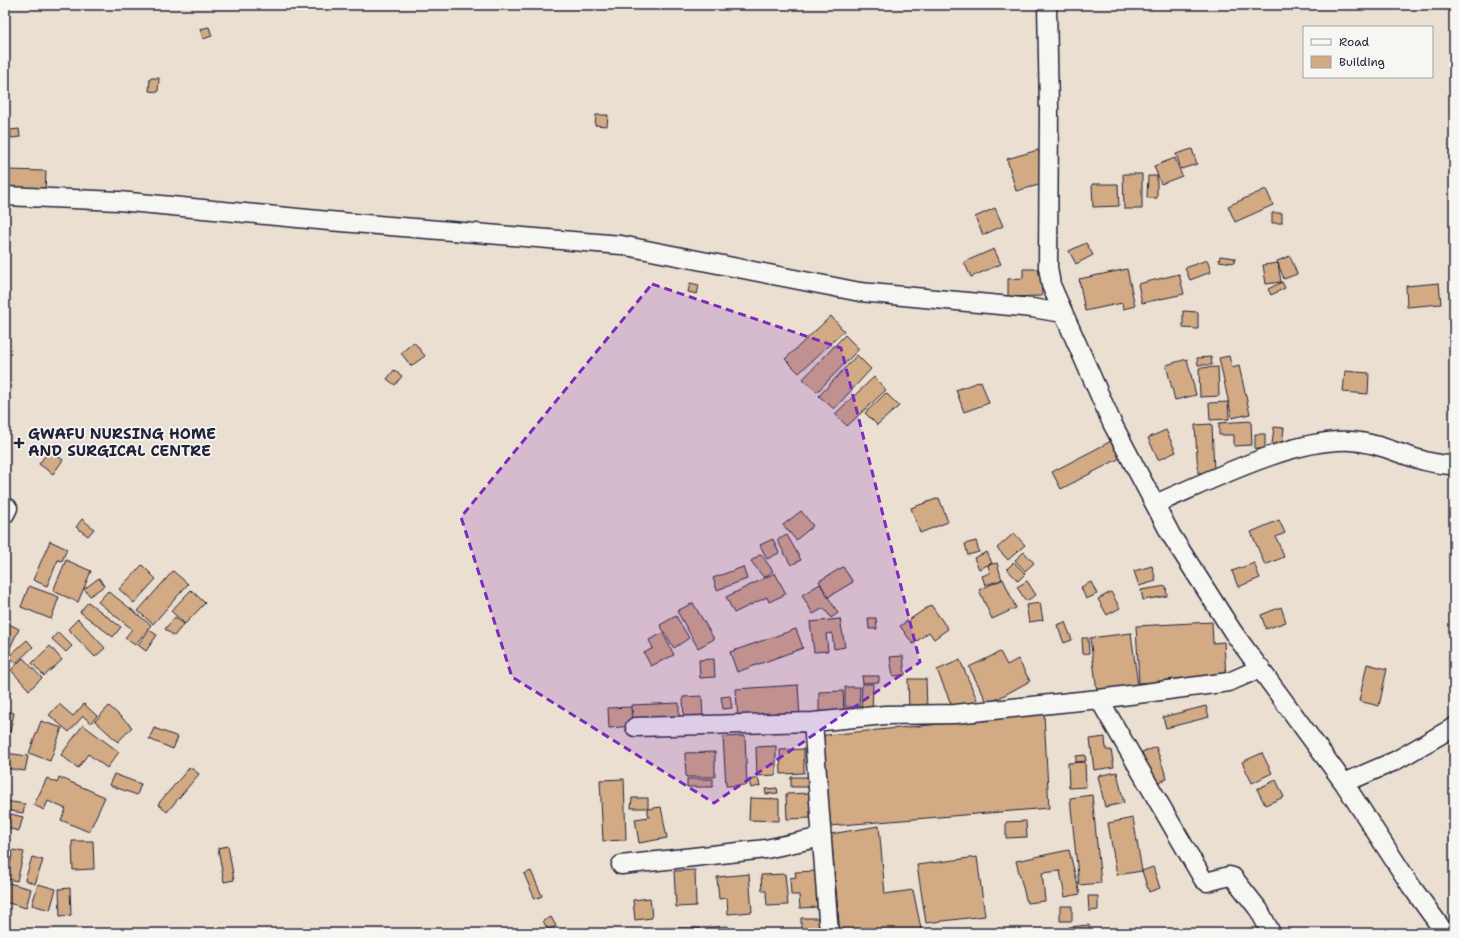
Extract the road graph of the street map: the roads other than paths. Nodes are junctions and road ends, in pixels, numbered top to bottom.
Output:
1 (1047, 5) edge
2 (5, 196) edge
3 (1063, 314) junction
4 (1454, 465) edge
5 (1155, 504) junction
6 (1261, 668) junction
7 (1099, 699) junction
8 (813, 722) junction
9 (635, 727) dead end
10 (1454, 727) edge
11 (1344, 783) junction
12 (822, 837) junction
13 (621, 864) dead end
14 (829, 933) edge
15 (1271, 933) edge
16 (1445, 933) edge

1 - 3 street
2 - 3 street
3 - 5 street
4 - 5 street
5 - 6 street
6 - 7 street
6 - 11 street
7 - 8 street
7 - 15 street
8 - 9 street
8 - 12 street
10 - 11 street
11 - 16 street
12 - 13 street
12 - 14 street

